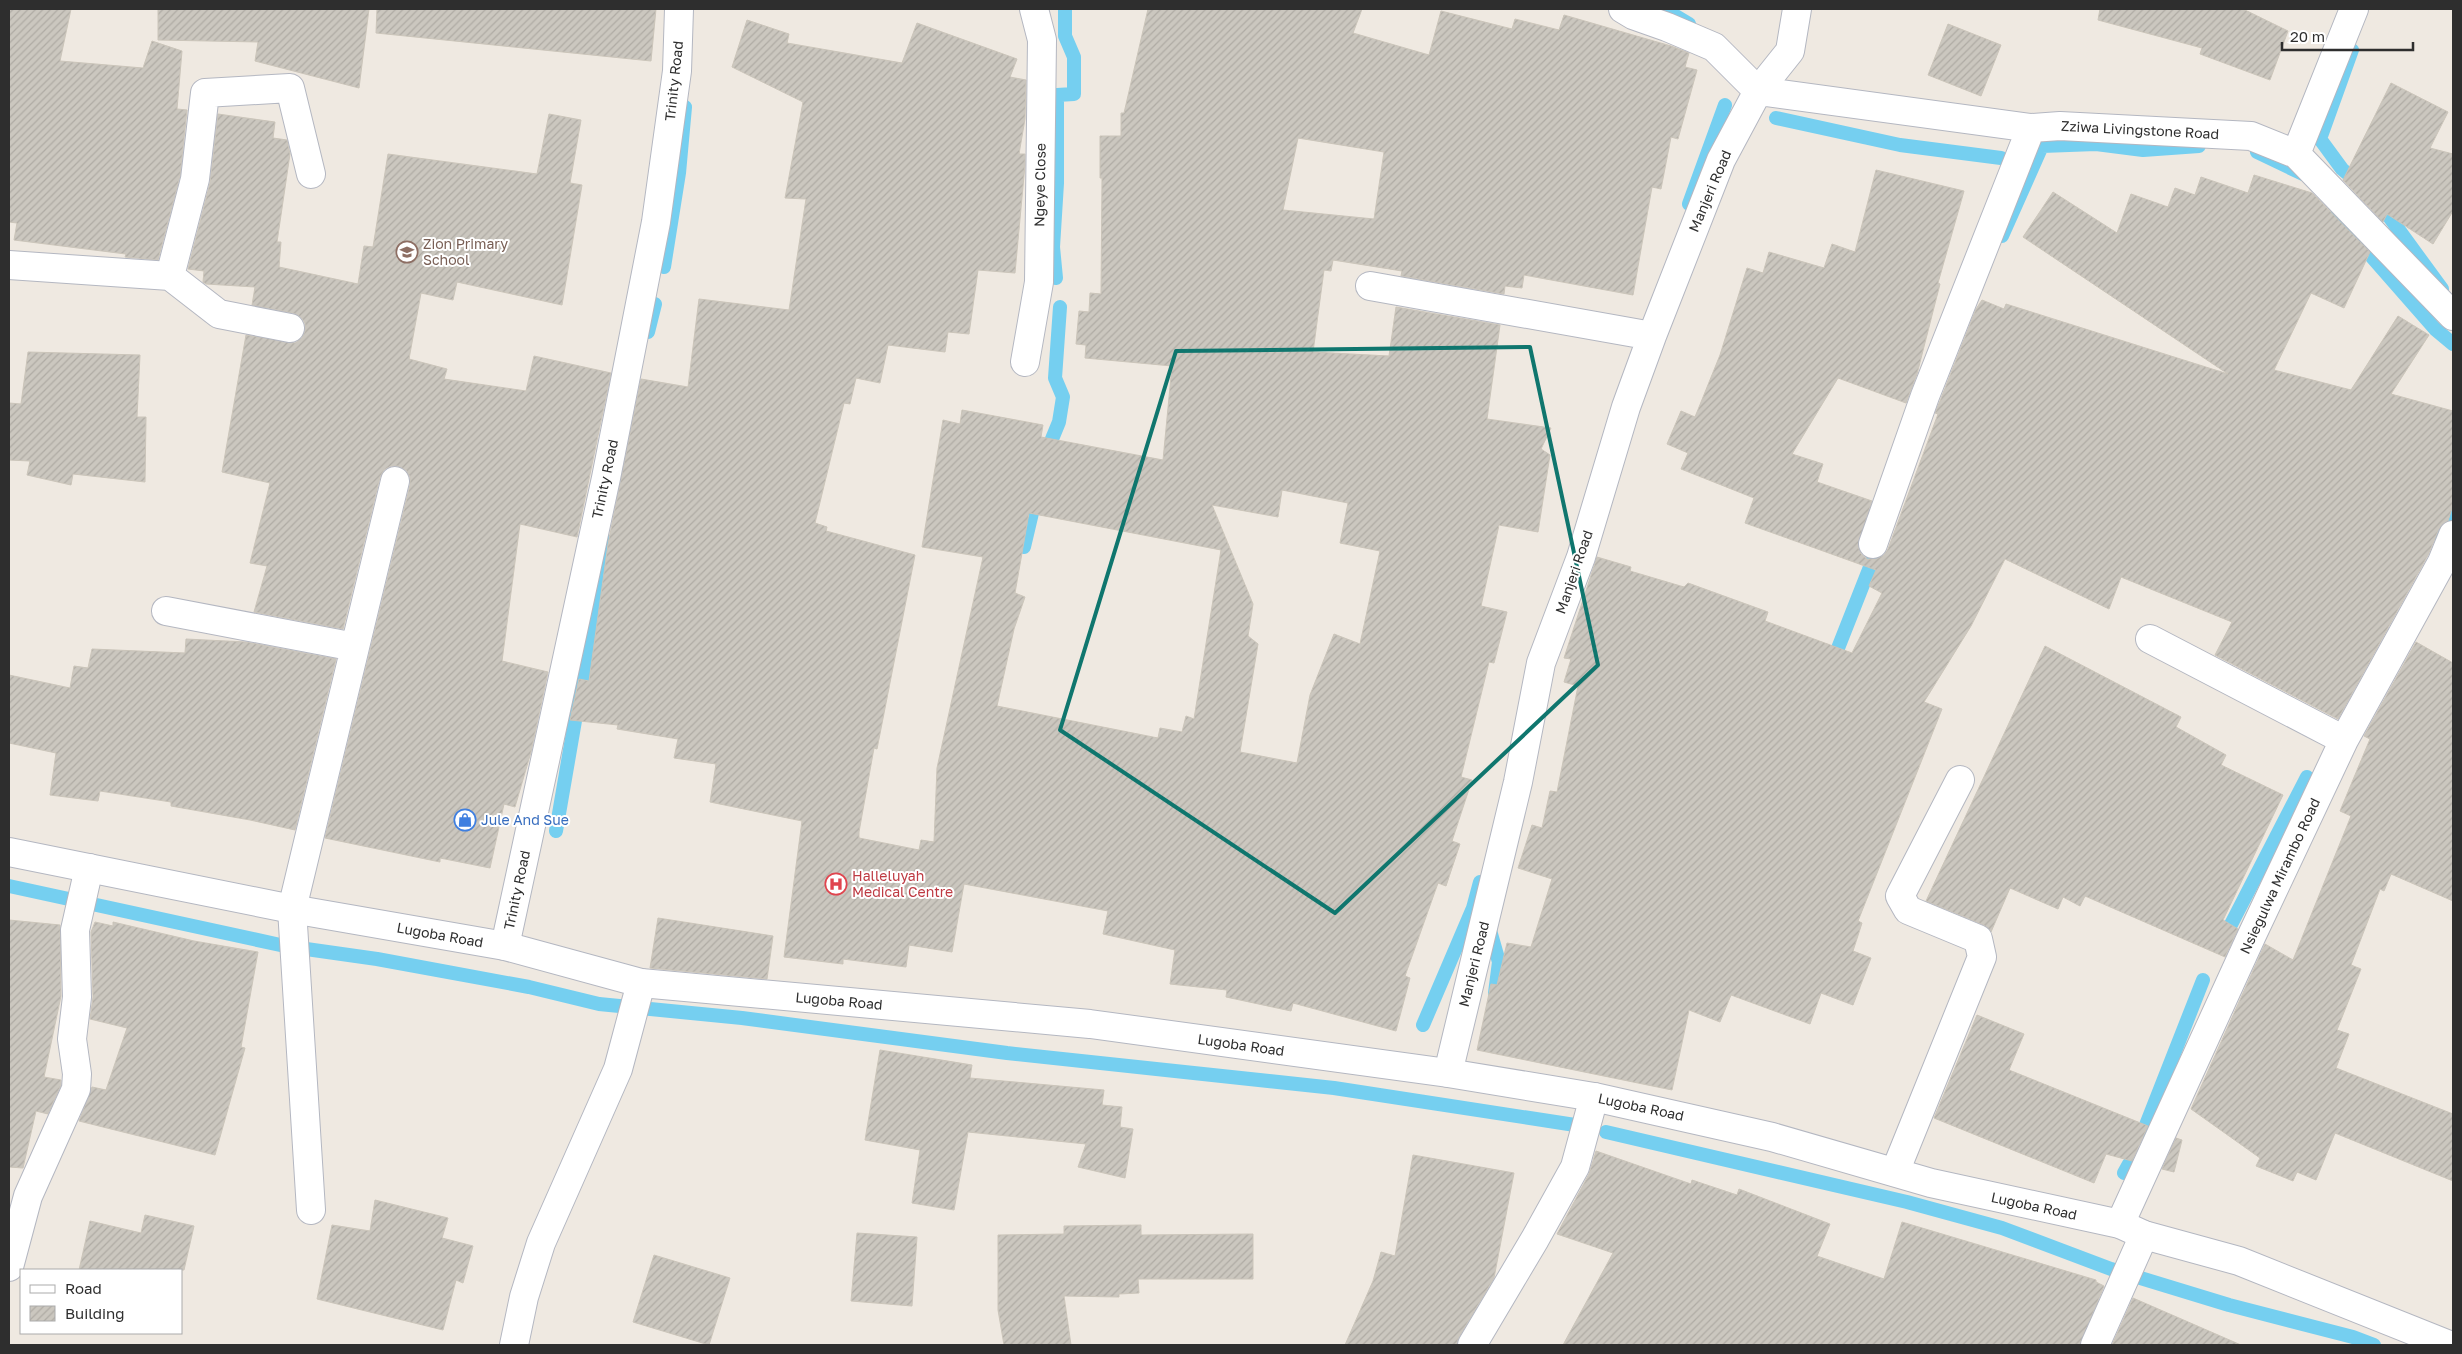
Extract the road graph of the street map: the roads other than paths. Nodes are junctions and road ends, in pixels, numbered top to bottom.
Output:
1 (679, 9) edge
2 (1034, 9) edge
3 (1624, 9) edge
4 (1797, 9) edge
5 (2354, 9) edge
6 (1758, 91) junction
7 (2031, 128) junction
8 (2296, 154) junction
9 (311, 174) dead end
10 (9, 265) edge
11 (170, 276) junction
12 (1370, 286) dead end
13 (2453, 316) edge
14 (290, 328) dead end
15 (1652, 336) junction
16 (1026, 362) dead end
17 (395, 481) dead end
18 (2453, 535) edge
19 (1873, 544) dead end
20 (166, 611) dead end
21 (2150, 639) dead end
22 (355, 648) junction
23 (2344, 740) junction
24 (1960, 780) dead end
25 (9, 852) edge
26 (89, 868) junction
27 (292, 909) junction
28 (505, 946) junction
29 (640, 983) junction
30 (1448, 1073) junction
31 (1594, 1097) junction
32 (1895, 1172) junction
33 (311, 1210) dead end
34 (2132, 1229) junction
35 (12, 1241) edge
36 (9, 1267) edge
37 (514, 1345) edge
38 (1472, 1345) edge
39 (2095, 1345) edge
40 (2449, 1345) edge

1 - 28 street, Trinity Road
2 - 16 street, Ngeye Close
3 - 6 street
4 - 6 street, Manjeri Road
5 - 8 street
6 - 7 street, Zziwa Livingstone Road
6 - 15 street, Manjeri Road
7 - 8 street, Zziwa Livingstone Road
7 - 19 street
8 - 13 street, Zziwa Livingstone Road
9 - 11 street
10 - 11 street
11 - 14 street
12 - 15 street
15 - 30 street, Manjeri Road
17 - 22 street
18 - 23 street, Nsiegulwa Mirambo Road
20 - 22 street
21 - 23 street
22 - 27 street
23 - 34 street, Nsiegulwa Mirambo Road
24 - 32 street
25 - 26 street, Lugoba Road
26 - 27 street, Lugoba Road
26 - 35 street
27 - 28 street, Lugoba Road
27 - 33 street
28 - 29 street, Lugoba Road
29 - 30 street, Lugoba Road
29 - 37 street
30 - 31 street, Lugoba Road
31 - 32 street, Lugoba Road
31 - 38 street
32 - 34 street, Lugoba Road
34 - 39 street, Nsiegulwa Mirambo Road
34 - 40 street, Lugoba Road
35 - 36 street

